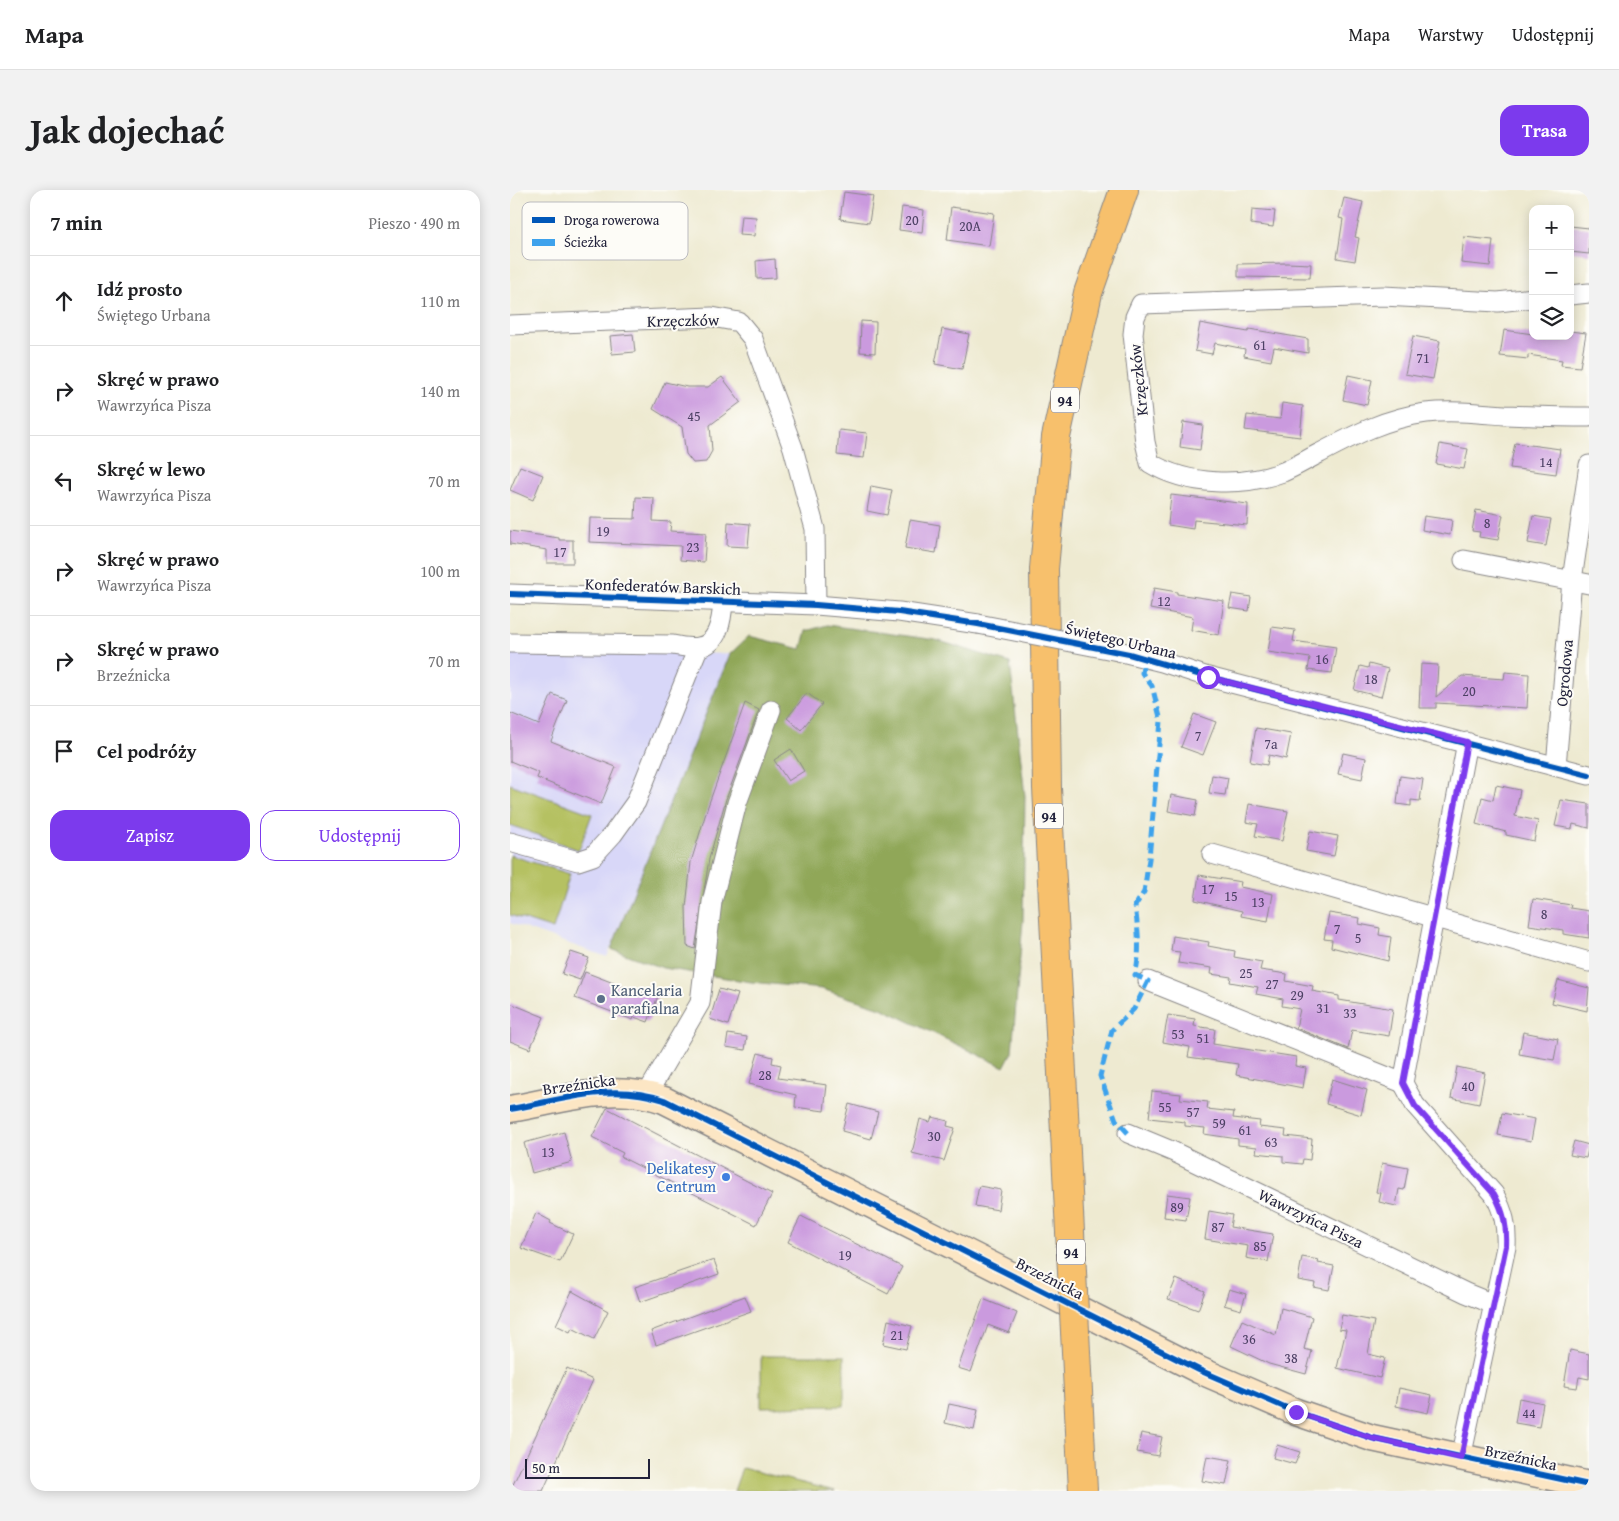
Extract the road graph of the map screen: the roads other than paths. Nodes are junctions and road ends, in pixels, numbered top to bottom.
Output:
1 (1124, 190) edge
2 (1589, 293) edge
3 (1574, 295) edge
4 (1529, 298) edge
5 (510, 325) edge
6 (1589, 417) edge
7 (1589, 465) edge
8 (1464, 560) dead end
9 (1580, 582) edge
10 (510, 594) edge
11 (723, 602) junction
12 (816, 604) junction
13 (510, 643) edge
14 (698, 648) junction
15 (771, 710) dead end
16 (1467, 742) junction
17 (1556, 766) junction
18 (1589, 775) edge
19 (510, 842) edge
20 (1212, 854) dead end
21 (1434, 919) junction
22 (1589, 962) edge
23 (1148, 981) dead end
24 (1403, 1083) junction
25 (647, 1094) junction
26 (510, 1109) edge
27 (1128, 1133) dead end
28 (1493, 1304) junction
29 (1461, 1458) junction
30 (1589, 1485) edge
31 (1083, 1491) edge

1 - 31 main road, 94, bridge
2 - 3 street
4 - 6 street, Krzęczków
5 - 12 street, Krzęczków
7 - 9 street, Ogrodowa
8 - 9 street
9 - 17 street, Ogrodowa
10 - 11 street, Konfederatów Barskich
11 - 12 street, Konfederatów Barskich
11 - 14 street
12 - 16 street, Świętego Urbana, bridge
13 - 14 street
14 - 19 street
15 - 25 street
16 - 17 street, Świętego Urbana
16 - 21 street
17 - 18 street, Świętego Urbana
20 - 21 street
21 - 22 street
21 - 24 street
23 - 24 street
24 - 28 street
25 - 26 street, Brzeźnicka
25 - 29 street, Brzeźnicka
27 - 28 street, Wawrzyńca Pisza
28 - 29 street
29 - 30 street, Brzeźnicka

